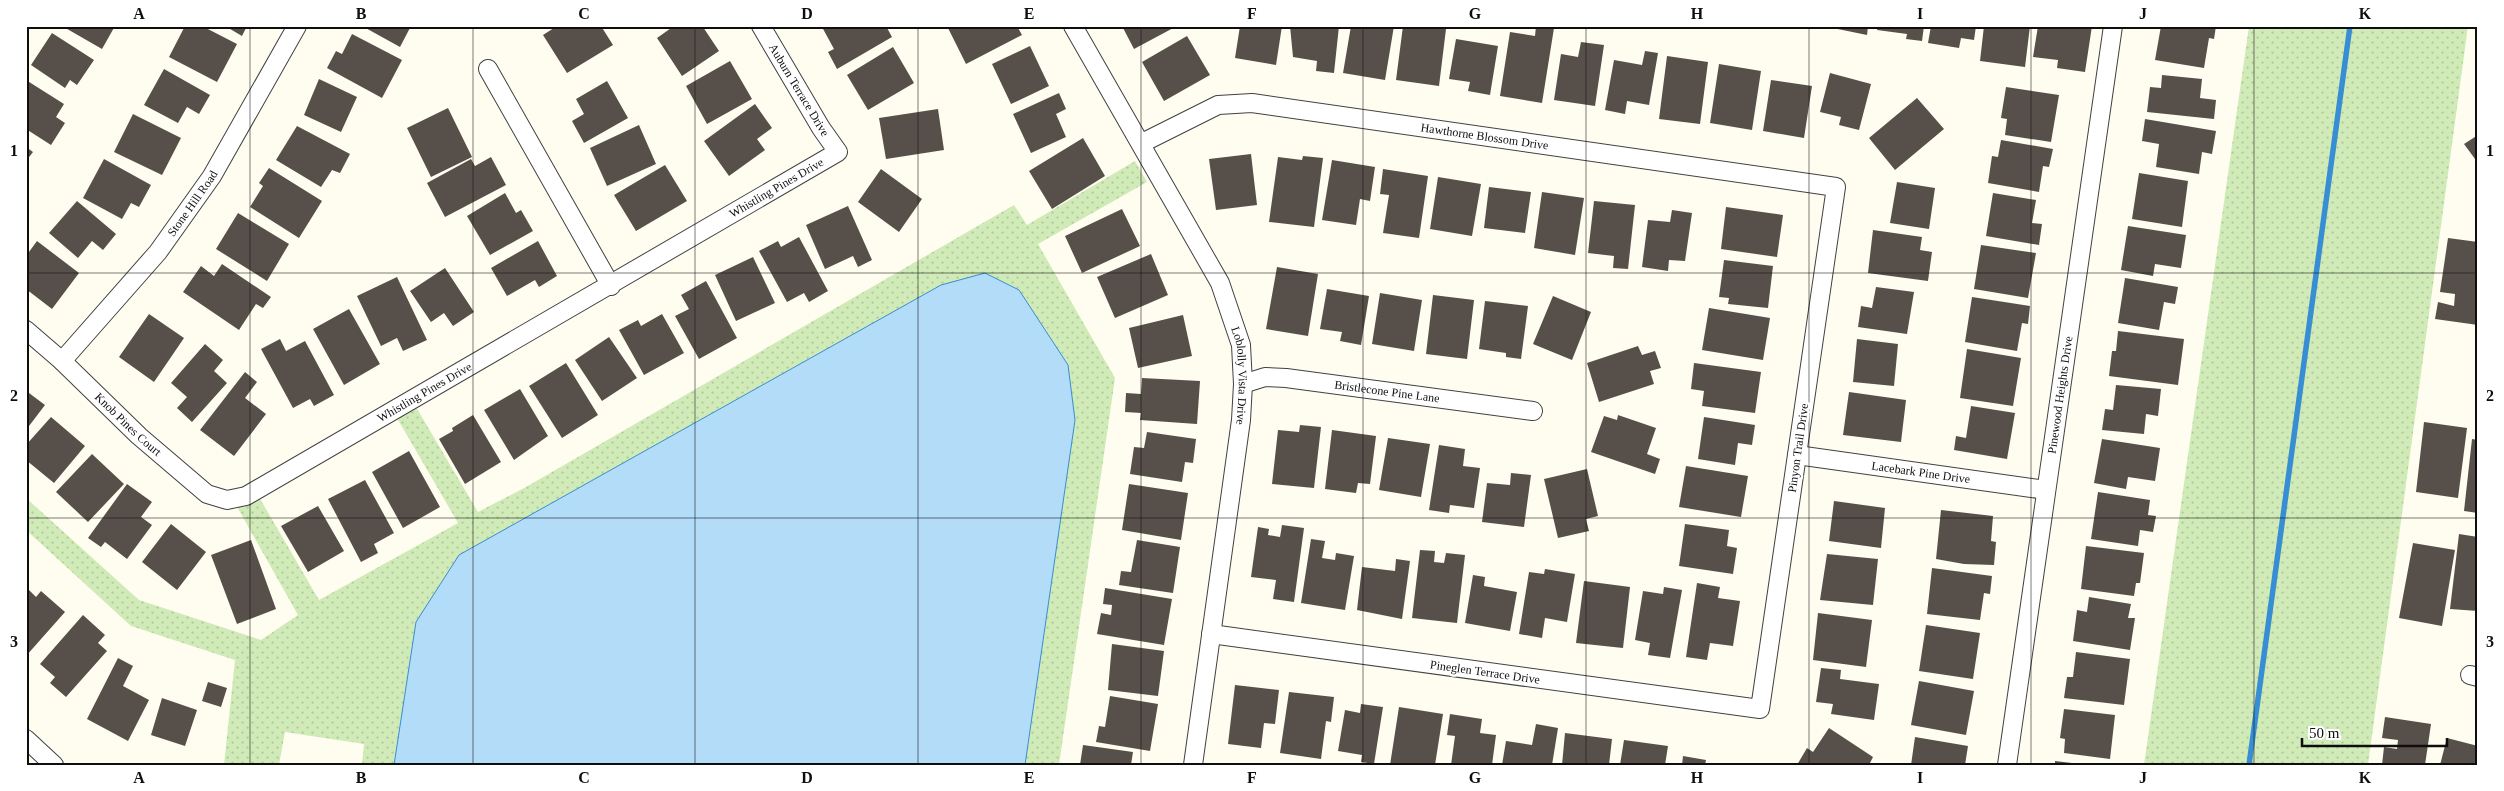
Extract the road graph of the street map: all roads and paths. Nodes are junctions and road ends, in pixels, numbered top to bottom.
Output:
1 (297, 26) edge
2 (761, 26) edge
3 (1073, 26) edge
4 (2113, 26) edge
5 (488, 69) dead end
6 (1142, 143) junction
7 (838, 152) joint
8 (1836, 187) joint
9 (611, 286) junction
10 (26, 330) edge
11 (62, 361) junction
12 (1243, 384) junction
13 (1533, 411) dead end
14 (1797, 455) junction
15 (2046, 490) junction
16 (239, 498) joint
17 (1211, 634) junction
18 (1760, 709) joint
19 (26, 740) edge
20 (54, 765) edge
21 (1192, 765) edge
22 (2007, 765) edge

1 - 11 street, Stone Hill Road
2 - 7 street, Auburn Terrace Drive
3 - 6 street, Loblolly Vista Drive
4 - 15 street, Pinewood Heights Drive
5 - 9 street
6 - 8 street, Hawthorne Blossom Drive
6 - 12 street, Loblolly Vista Drive
7 - 9 street, Whistling Pines Drive
8 - 14 street, Pinyon Trail Drive
9 - 16 street, Whistling Pines Drive
10 - 11 street, Knob Pines Court
11 - 16 street, Knob Pines Court
12 - 13 street, Bristlecone Pine Lane
12 - 17 street, Loblolly Vista Drive
14 - 15 street, Lacebark Pine Drive
14 - 18 street, Pinyon Trail Drive
15 - 22 street, Pinewood Heights Drive
17 - 18 street, Pineglen Terrace Drive
17 - 21 street, Loblolly Vista Drive
19 - 20 street

